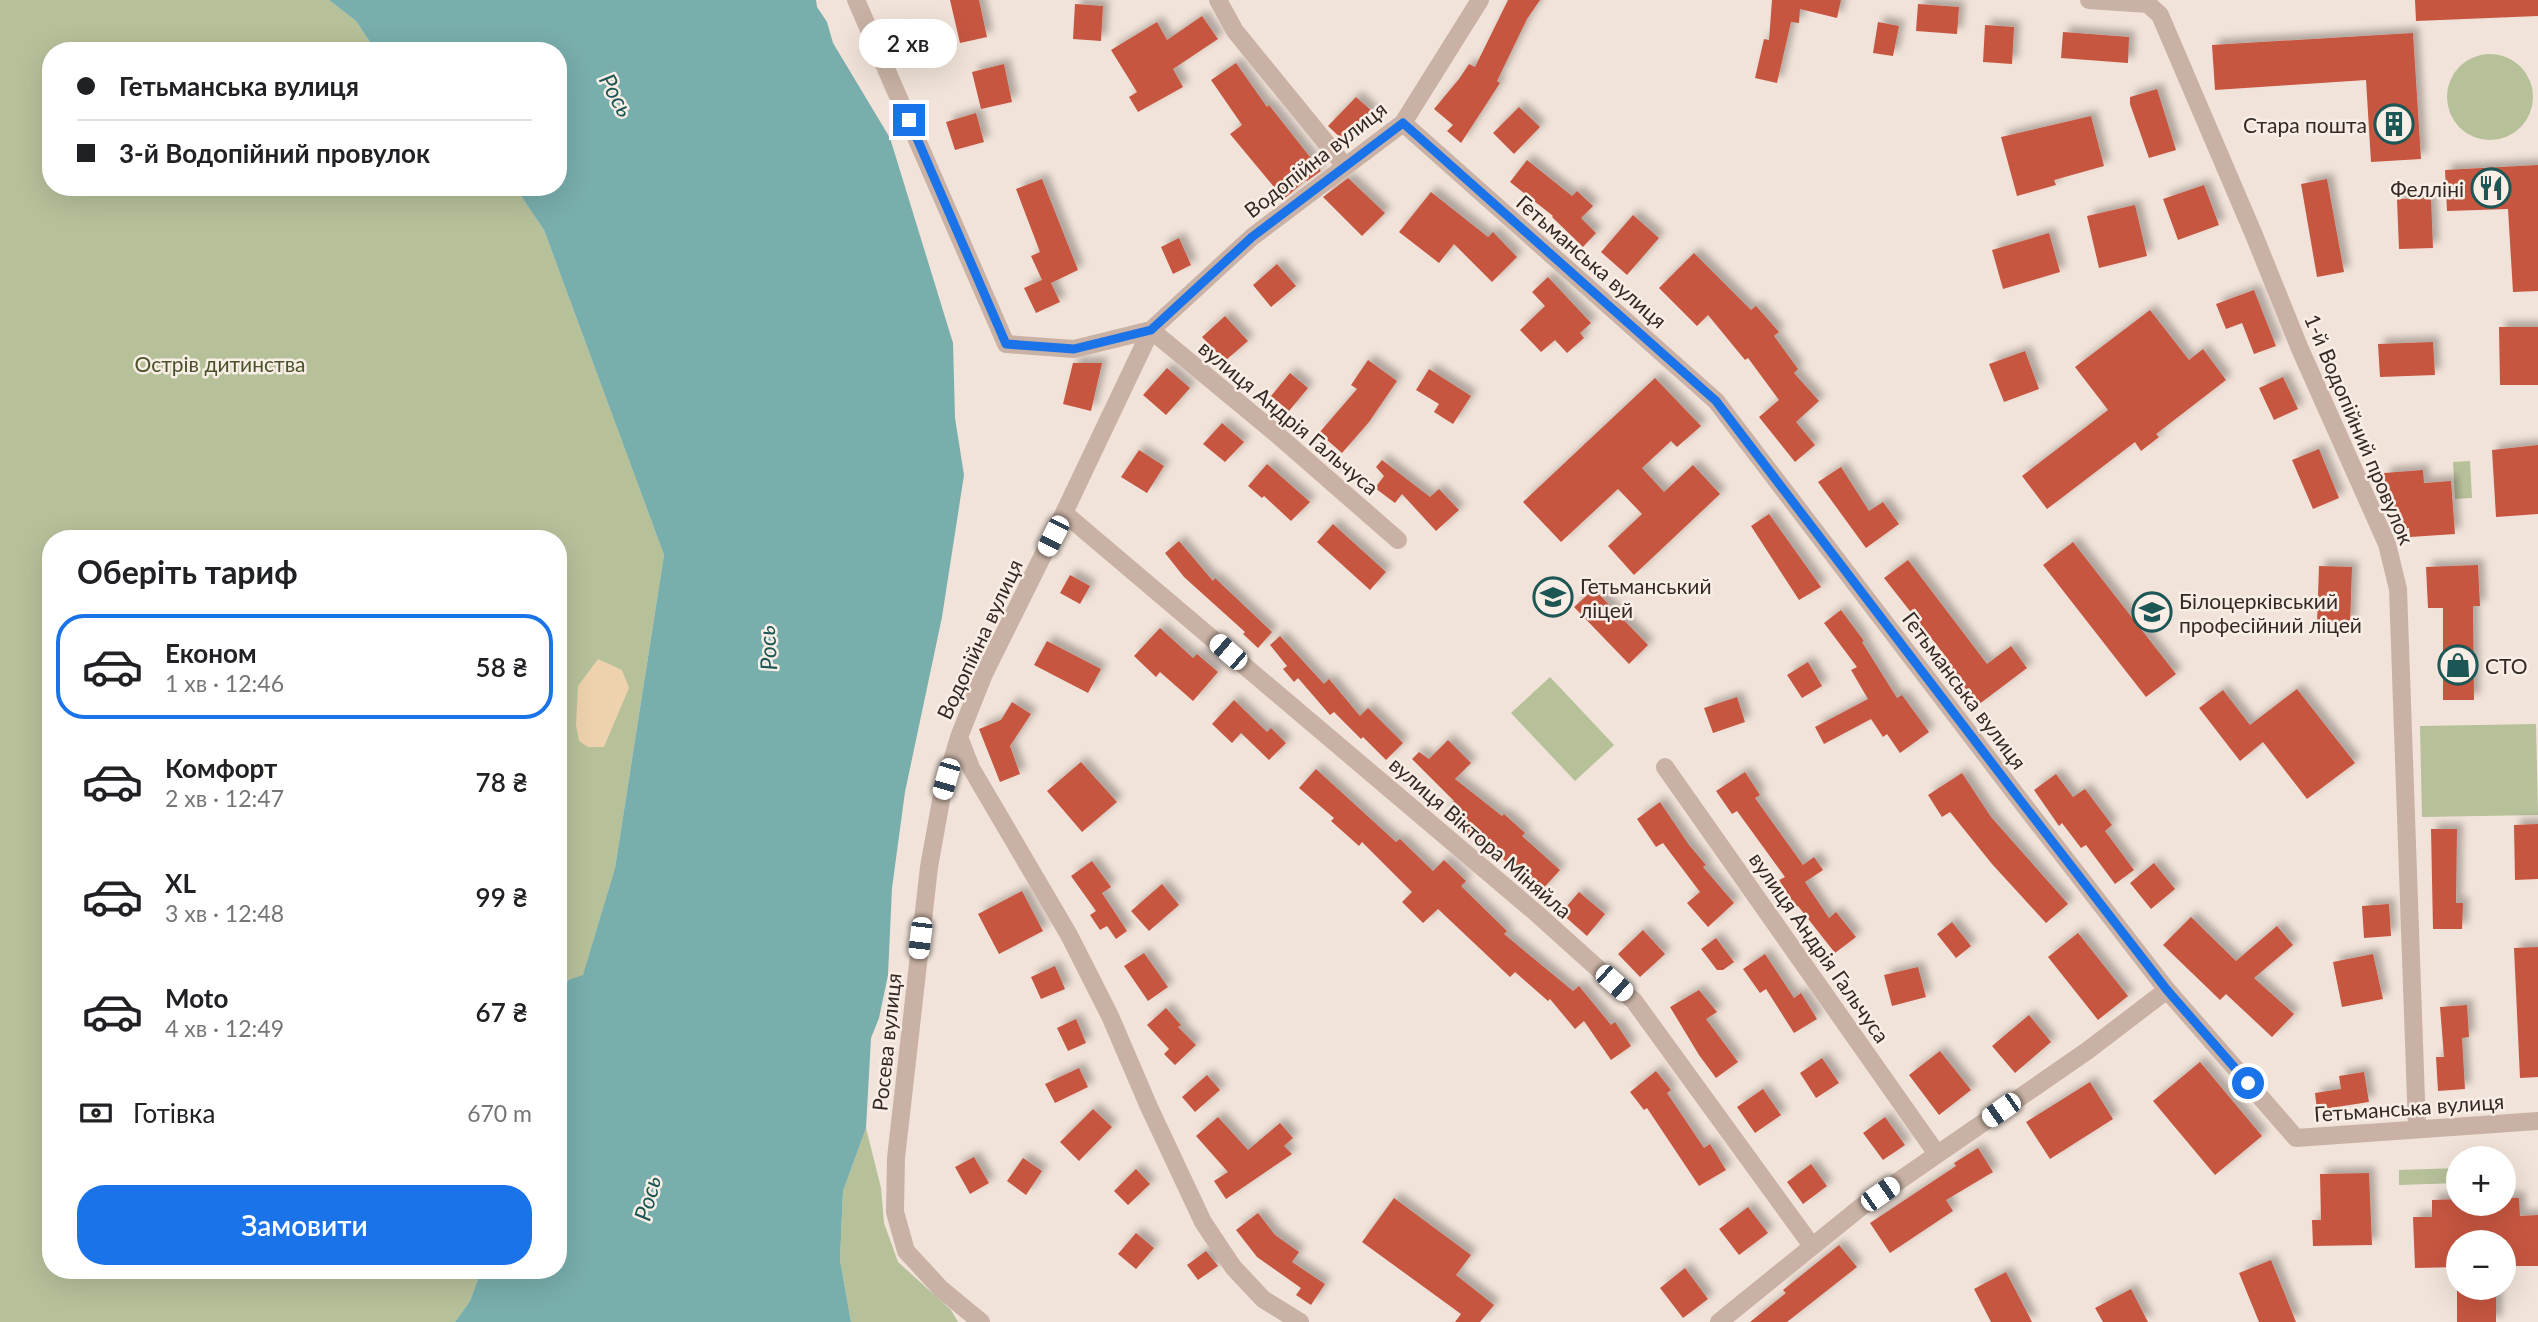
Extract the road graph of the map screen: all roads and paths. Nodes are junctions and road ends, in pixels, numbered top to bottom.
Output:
1 (856, 0) edge
2 (1218, 0) edge
3 (1480, 0) edge
4 (2089, 0) edge
5 (1403, 123) junction
6 (1345, 166) junction
7 (1151, 330) junction
8 (1064, 513) junction
9 (1398, 540) dead end
10 (959, 737) junction
11 (1665, 766) dead end
12 (2167, 990) junction
13 (2538, 1121) edge
14 (2417, 1128) junction
15 (1937, 1154) junction
16 (1812, 1246) junction
17 (981, 1322) edge
18 (1300, 1322) edge
19 (1719, 1322) edge

1 - 7 street
2 - 6 street
3 - 5 street, Водопійна вулиця
4 - 14 street, 1-й Водопійний провулок
5 - 6 street, Водопійна вулиця
5 - 12 street, Гетьманська вулиця
6 - 7 street, Водопійна вулиця
7 - 8 street, Водопійна вулиця
7 - 9 street, вулиця Андрія Гальчуса
8 - 10 street, Водопійна вулиця
8 - 16 street, вулиця Віктора Міняйла
10 - 17 street, Росева вулиця
10 - 18 street, Водопійна вулиця
11 - 15 street, вулиця Андрія Гальчуса
12 - 14 street, Гетьманська вулиця
12 - 15 street
13 - 14 street, Гетьманська вулиця
15 - 16 street
16 - 19 street

